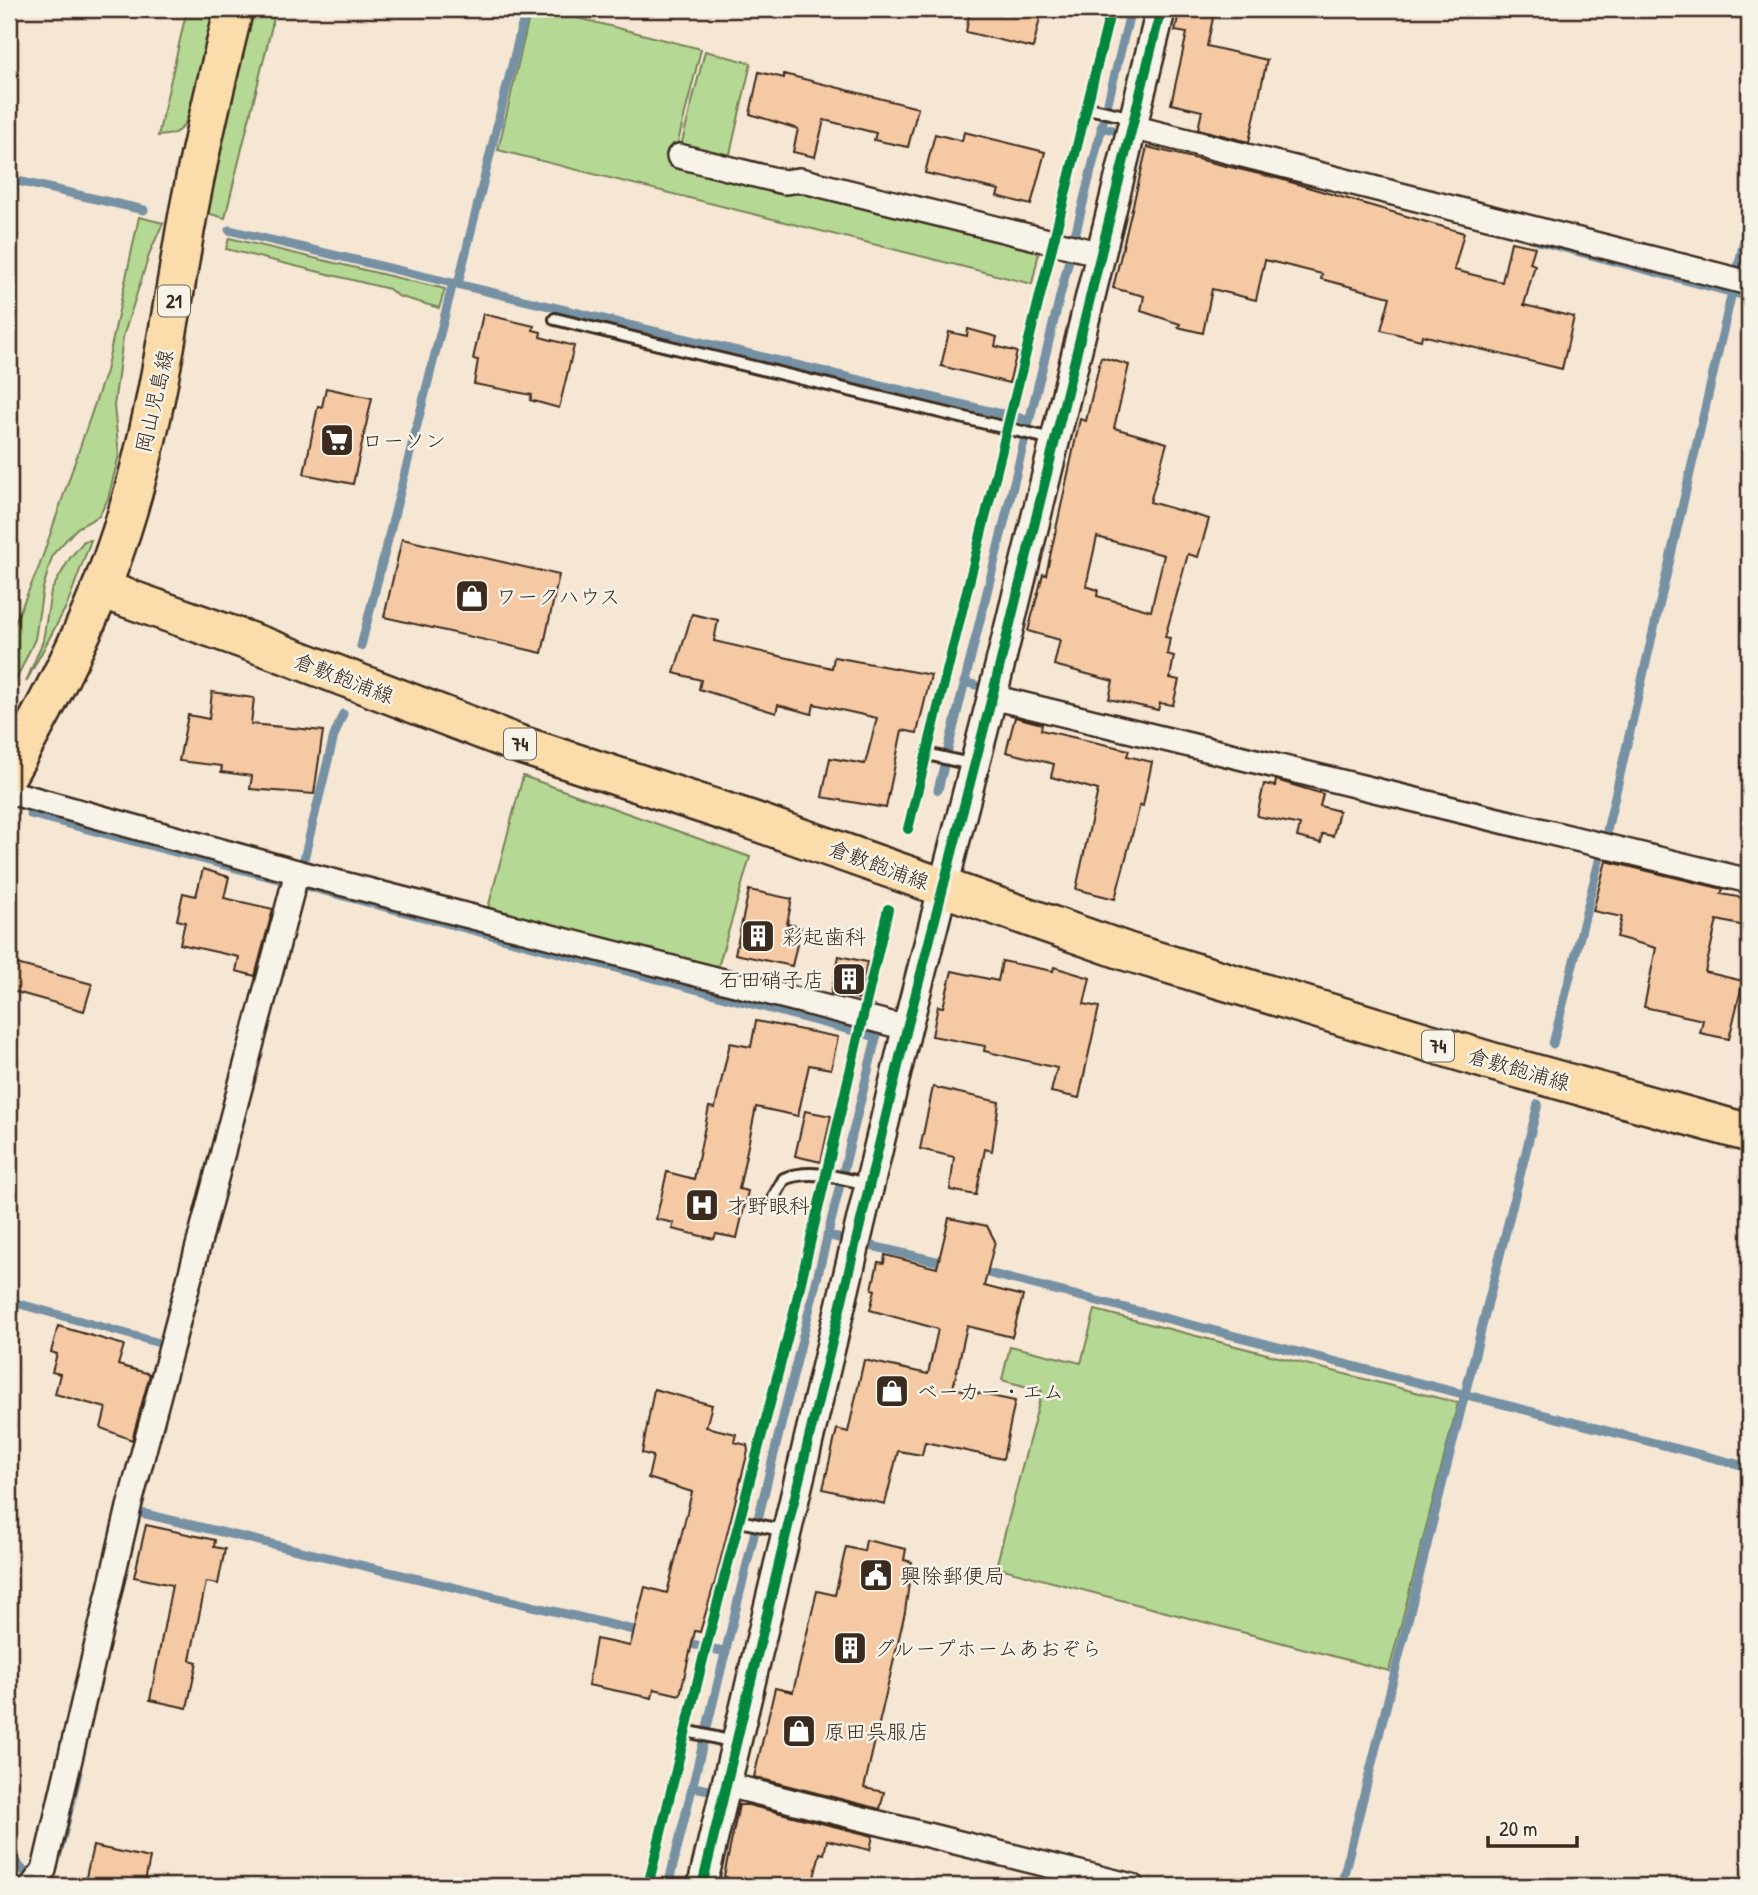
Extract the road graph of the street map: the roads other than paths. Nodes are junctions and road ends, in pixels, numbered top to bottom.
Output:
1 (234, 9) edge
2 (1161, 9) edge
3 (1091, 108) dead end
4 (1128, 120) junction
5 (680, 156) dead end
6 (1080, 249) junction
7 (1749, 283) edge
8 (555, 319) dead end
9 (1046, 438) junction
10 (101, 589) junction
11 (992, 697) junction
12 (930, 754) dead end
13 (965, 763) junction
14 (9, 772) edge
15 (9, 792) edge
16 (297, 872) junction
17 (1749, 881) edge
18 (943, 888) junction
19 (889, 1023) junction
20 (1749, 1133) edge
21 (864, 1183) junction
22 (774, 1197) dead end
23 (744, 1522) dead end
24 (779, 1530) junction
25 (688, 1732) dead end
26 (728, 1741) junction
27 (727, 1785) junction
28 (35, 1883) edge
29 (702, 1886) edge
30 (1132, 1886) edge

1 - 10 main road, 岡山児島線 / 21
2 - 4 street
3 - 4 lane
4 - 6 street
4 - 7 street
5 - 6 street
6 - 9 street
8 - 9 lane
9 - 11 street
10 - 14 main road, 岡山児島線 / 21
10 - 18 main road, 倉敷飽浦線 / 74
11 - 13 street
11 - 17 street
12 - 13 lane
13 - 18 street
15 - 16 street
16 - 19 street
16 - 28 street
18 - 19 street
18 - 20 main road, 倉敷飽浦線 / 74
19 - 21 street
21 - 22 lane
21 - 24 street
23 - 24 lane
24 - 26 street
25 - 26 lane
26 - 27 street
27 - 29 street
27 - 30 street

